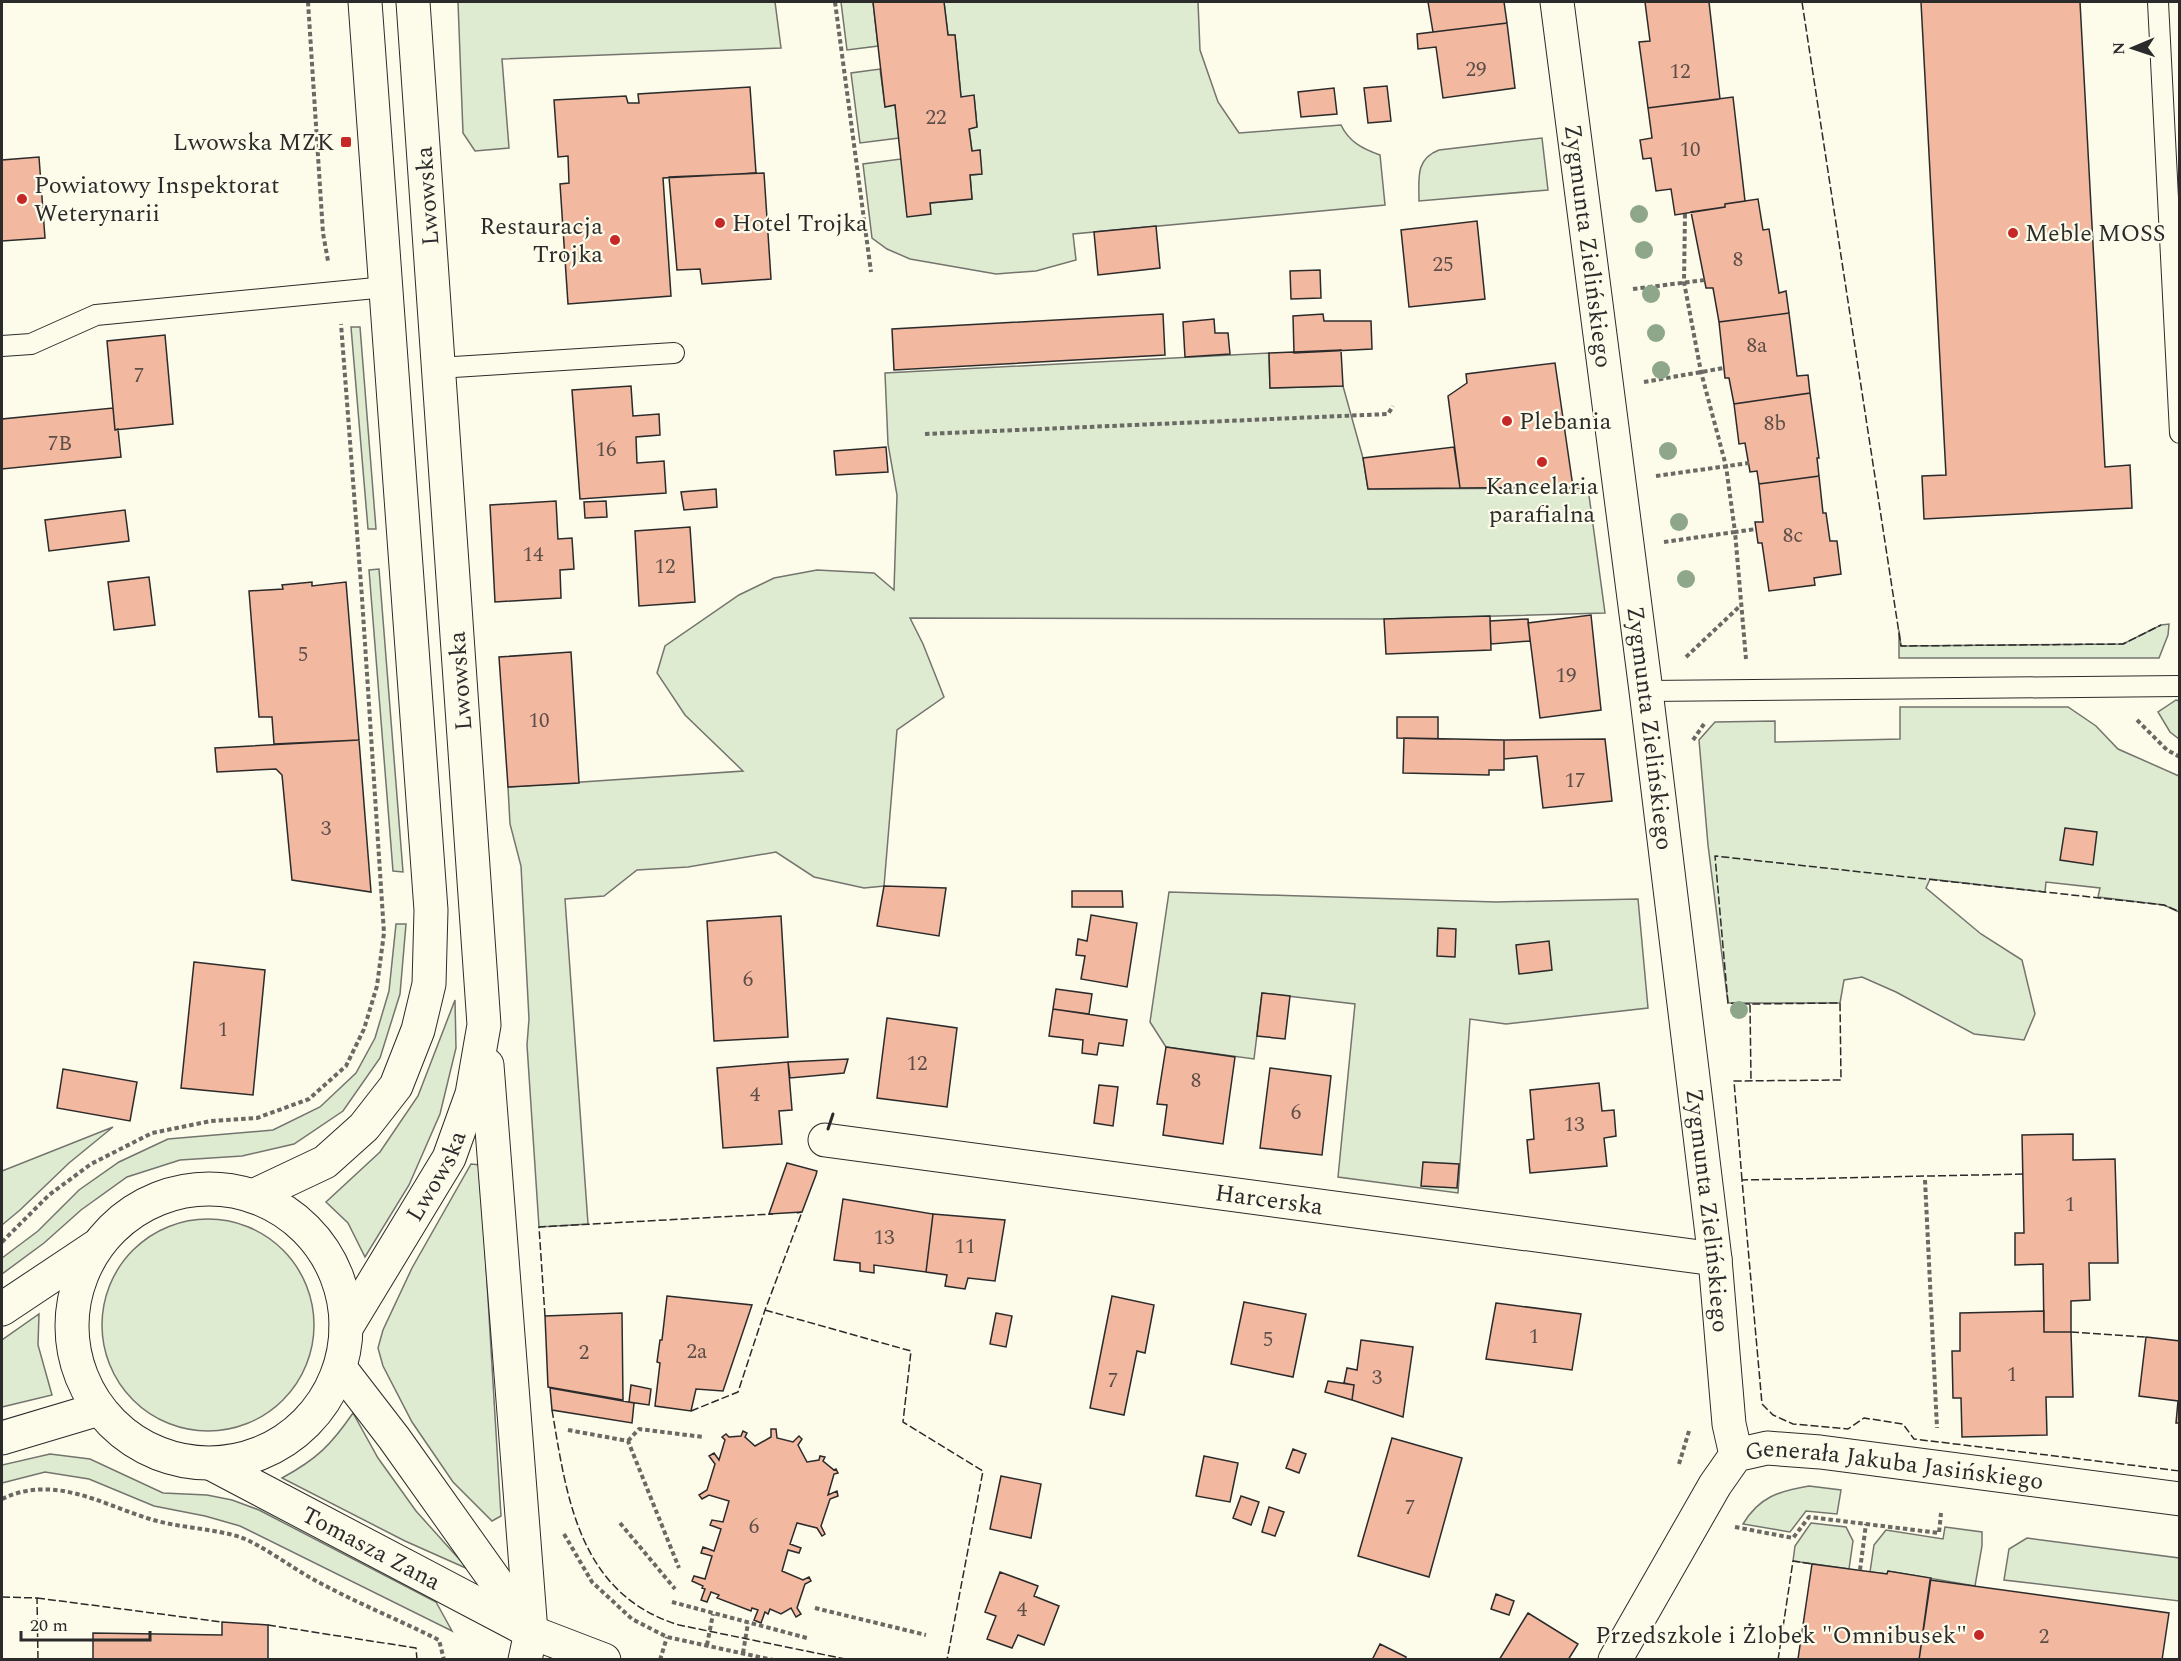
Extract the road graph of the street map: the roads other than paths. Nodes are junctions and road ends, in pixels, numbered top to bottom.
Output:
1 (365, 2) edge
2 (413, 2) edge
3 (1557, 2) edge
4 (2158, 2) edge
5 (386, 287) junction
6 (2, 346) edge
7 (674, 353) dead end
8 (438, 368) junction
9 (2180, 433) edge
10 (2180, 686) edge
11 (1646, 692) junction
12 (484, 1025) junction
13 (825, 1140) dead end
14 (253, 1196) junction
15 (99, 1244) junction
16 (1715, 1259) junction
17 (2, 1310) edge
18 (346, 1328) junction
19 (339, 1368) junction
20 (99, 1409) junction
21 (2, 1438) edge
22 (1736, 1455) junction
23 (212, 1464) junction
24 (2180, 1499) edge
25 (528, 1646) edge
26 (604, 1659) edge
27 (1615, 1659) edge

1 - 5 main road, Lwowska
2 - 8 main road, Lwowska
3 - 11 main road, Zygmunta Zielińskiego
4 - 9 lane
5 - 6 lane
5 - 14 main road, Lwowska
7 - 8 lane
8 - 12 main road, Lwowska
10 - 11 lane
11 - 16 main road, Zygmunta Zielińskiego
12 - 18 main road, Lwowska
12 - 25 main road
13 - 16 main road, Harcerska
14 - 15 main road
14 - 18 main road
15 - 17 main road
15 - 20 main road
16 - 22 main road, Zygmunta Zielińskiego
18 - 19 main road
19 - 23 main road
19 - 25 main road, Tomasza Zana
20 - 21 main road
20 - 23 main road
22 - 24 main road, Generała Jakuba Jasińskiego
22 - 27 main road, Generała Jakuba Jasińskiego
23 - 25 main road, Tomasza Zana
25 - 26 main road, Tomasza Zana

